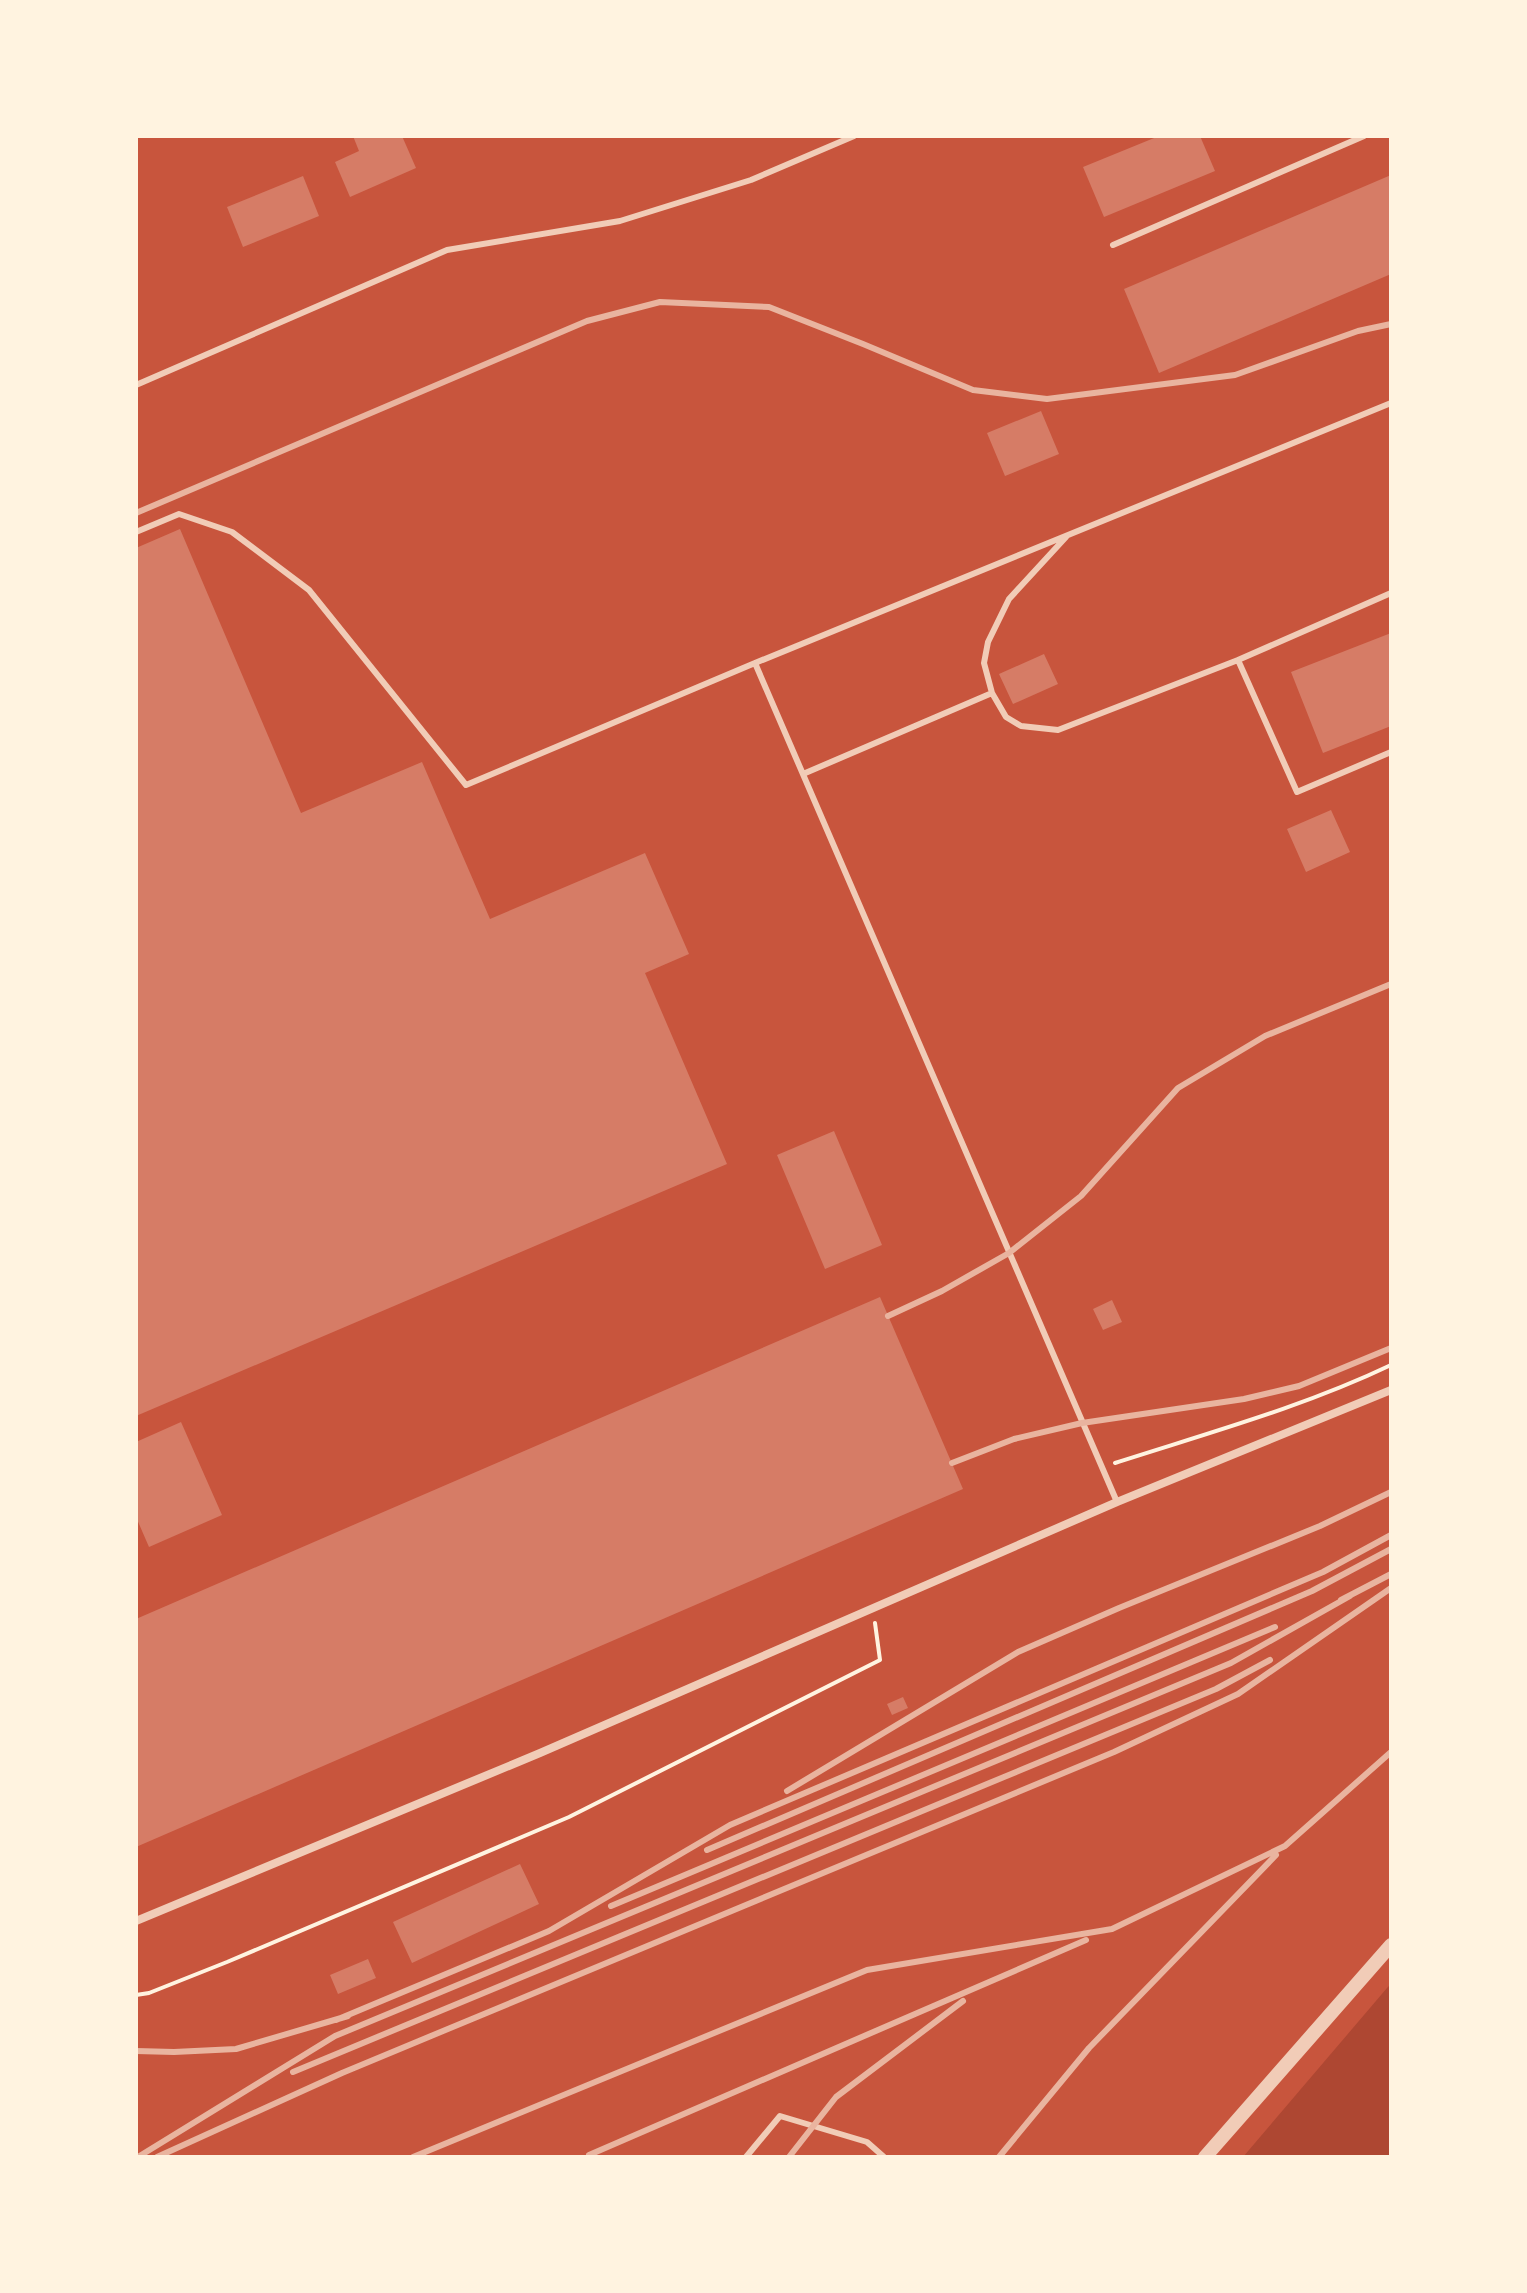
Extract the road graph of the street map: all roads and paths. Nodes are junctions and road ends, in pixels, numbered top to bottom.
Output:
1 (854, 136) edge
2 (1364, 136) edge
3 (1113, 245) dead end
4 (136, 385) edge
5 (1391, 403) edge
6 (136, 532) edge
7 (1069, 535) junction
8 (1391, 593) edge
9 (1238, 660) junction
10 (755, 663) junction
11 (992, 693) junction
12 (1391, 752) edge
13 (803, 774) junction
14 (1391, 1365) edge
15 (1391, 1390) edge
16 (1101, 1467) junction
17 (1117, 1502) junction
18 (873, 1608) junction
19 (136, 1921) edge
20 (1391, 1945) edge
21 (136, 1995) edge
22 (746, 2157) edge
23 (884, 2157) edge
24 (1205, 2157) edge

1 - 4 lane
2 - 3 lane
5 - 7 lane
6 - 10 lane
7 - 10 lane
7 - 11 lane
8 - 9 lane
9 - 11 lane
9 - 12 lane
10 - 13 lane
11 - 13 lane
13 - 16 lane
14 - 16 path
15 - 17 street
16 - 17 lane
17 - 18 street
18 - 19 street
18 - 21 path
20 - 24 street
22 - 23 lane

